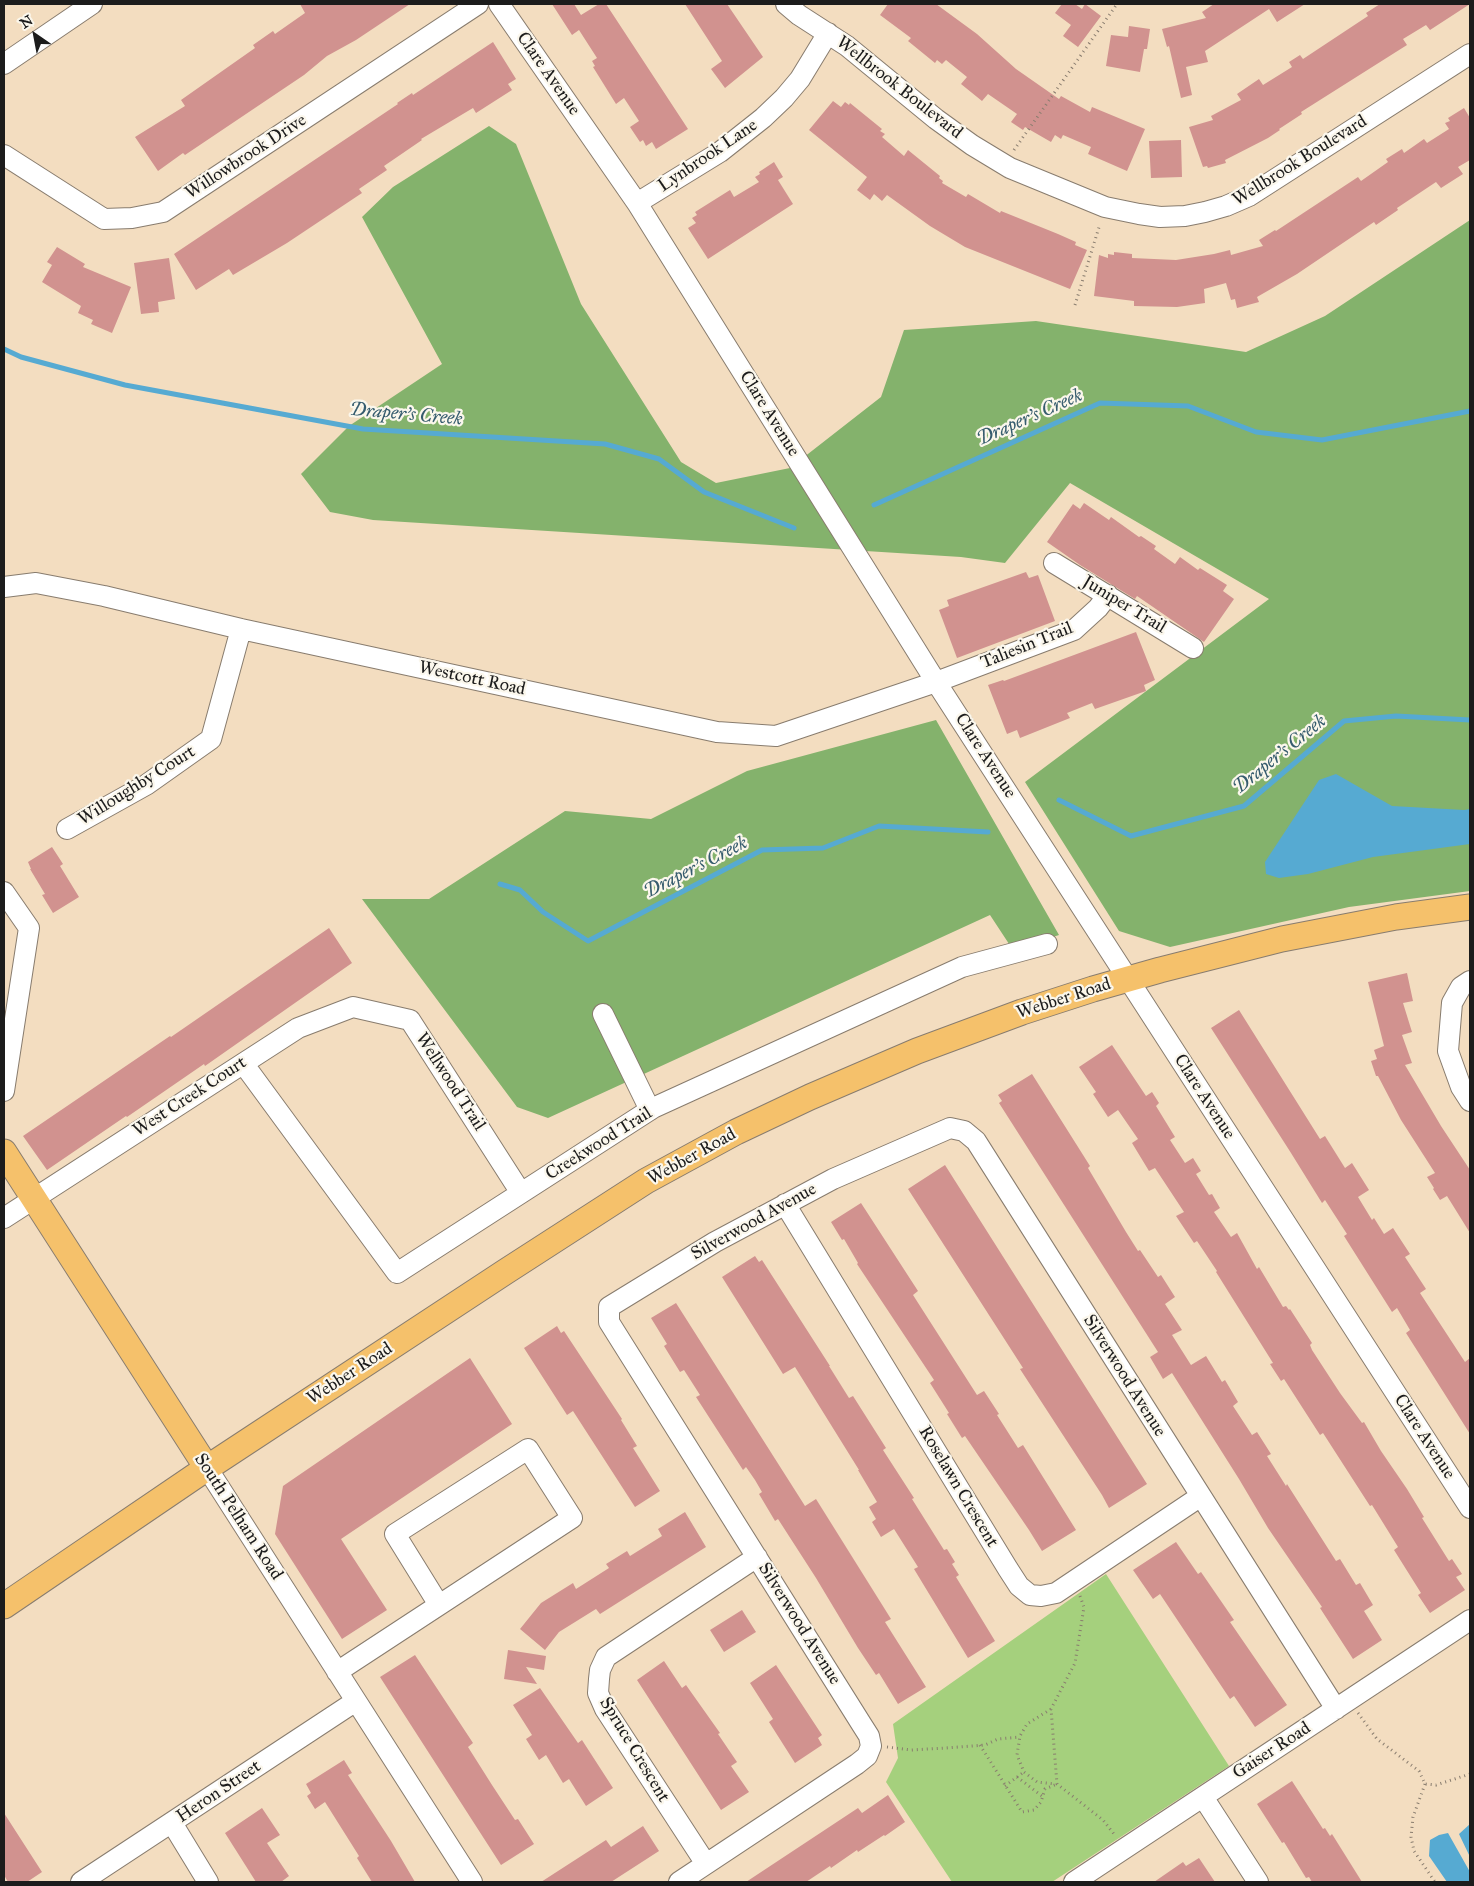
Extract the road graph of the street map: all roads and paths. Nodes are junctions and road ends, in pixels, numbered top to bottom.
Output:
1 (92, 4) edge
2 (478, 4) edge
3 (499, 4) edge
4 (786, 4) edge
5 (1117, 4) edge
6 (828, 33) junction
7 (1470, 54) edge
8 (4, 64) edge
9 (4, 155) edge
10 (1004, 165) junction
11 (637, 203) junction
12 (1105, 207) junction
13 (1076, 305) dead end
14 (1054, 562) dead end
15 (4, 586) edge
16 (1108, 595) junction
17 (241, 629) junction
18 (1193, 648) dead end
19 (936, 682) junction
20 (67, 829) dead end
21 (4, 892) edge
22 (1470, 908) edge
23 (1046, 944) dead end
24 (1128, 979) junction
25 (1470, 981) edge
26 (352, 1007) joint
27 (603, 1014) dead end
28 (248, 1070) dead end
29 (4, 1091) edge
30 (1470, 1101) edge
31 (650, 1110) junction
32 (4, 1152) edge
33 (522, 1193) junction
34 (34, 1199) junction
35 (785, 1204) junction
36 (4, 1218) edge
37 (207, 1468) junction
38 (1201, 1496) junction
39 (1470, 1508) edge
40 (757, 1557) junction
41 (1075, 1580) junction
42 (439, 1605) junction
43 (4, 1606) edge
44 (1470, 1620) edge
45 (337, 1672) junction
46 (356, 1701) junction
47 (1342, 1705) junction
48 (1051, 1709) junction
49 (1020, 1737) junction
50 (980, 1745) junction
51 (871, 1746) junction
52 (1024, 1772) junction
53 (1470, 1774) edge
54 (1017, 1777) junction
55 (1057, 1784) junction
56 (1425, 1784) junction
57 (1005, 1786) junction
58 (1042, 1796) junction
59 (1203, 1797) junction
60 (172, 1824) junction
61 (1126, 1848) junction
62 (706, 1864) junction
63 (81, 1882) edge
64 (208, 1882) edge
65 (472, 1882) edge
66 (679, 1882) edge
67 (1074, 1882) edge
68 (1258, 1882) edge
69 (1436, 1882) edge

1 - 8 street
2 - 9 street, Willowbrook Drive
3 - 11 street, Clare Avenue
4 - 6 street, Wellbrook Boulevard
5 - 10 path
6 - 10 street, Wellbrook Boulevard
6 - 11 street, Lynbrook Lane
7 - 12 street, Wellbrook Boulevard
10 - 12 street, Wellbrook Boulevard
11 - 19 street, Clare Avenue
12 - 13 path
14 - 16 street, Juniper Trail
15 - 17 street, Westcott Road
16 - 18 street, Juniper Trail
16 - 19 street, Taliesin Trail
17 - 19 street, Westcott Road
17 - 20 street, Willoughby Court
19 - 24 street, Clare Avenue
21 - 29 street
22 - 24 main road, Webber Road
23 - 31 street, Creekwood Trail
24 - 37 main road, Webber Road
24 - 39 street, Clare Avenue
25 - 30 street
26 - 33 street, Wellwood Trail
26 - 34 street, West Creek Court
27 - 31 street
28 - 33 street, Creekwood Trail
31 - 33 street, Creekwood Trail
32 - 34 main road, South Pelham Road
34 - 36 street, West Creek Court
34 - 37 main road, South Pelham Road
35 - 38 street, Silverwood Avenue
35 - 40 street, Silverwood Avenue
35 - 41 street, Roselawn Crescent
37 - 43 main road, Webber Road
37 - 45 street, South Pelham Road
38 - 41 street, Roselawn Crescent
38 - 47 street, Silverwood Avenue
40 - 51 street, Silverwood Avenue
40 - 62 street, Spruce Crescent
41 - 48 path
42 - 42 street
42 - 45 street
44 - 47 street, Gaiser Road
45 - 46 street, South Pelham Road
46 - 60 street, Heron Street
46 - 65 street, South Pelham Road
47 - 56 path
47 - 59 street, Gaiser Road
48 - 49 path
48 - 55 path
49 - 50 path
49 - 52 path
50 - 51 path
50 - 57 path
51 - 62 street
52 - 54 path
52 - 55 path
53 - 56 path
54 - 57 path
54 - 58 path
55 - 58 path
55 - 61 path
56 - 69 path
57 - 58 path
59 - 61 street, Gaiser Road
59 - 68 street
60 - 63 street, Heron Street
60 - 64 street
61 - 67 street, Gaiser Road
62 - 66 street

